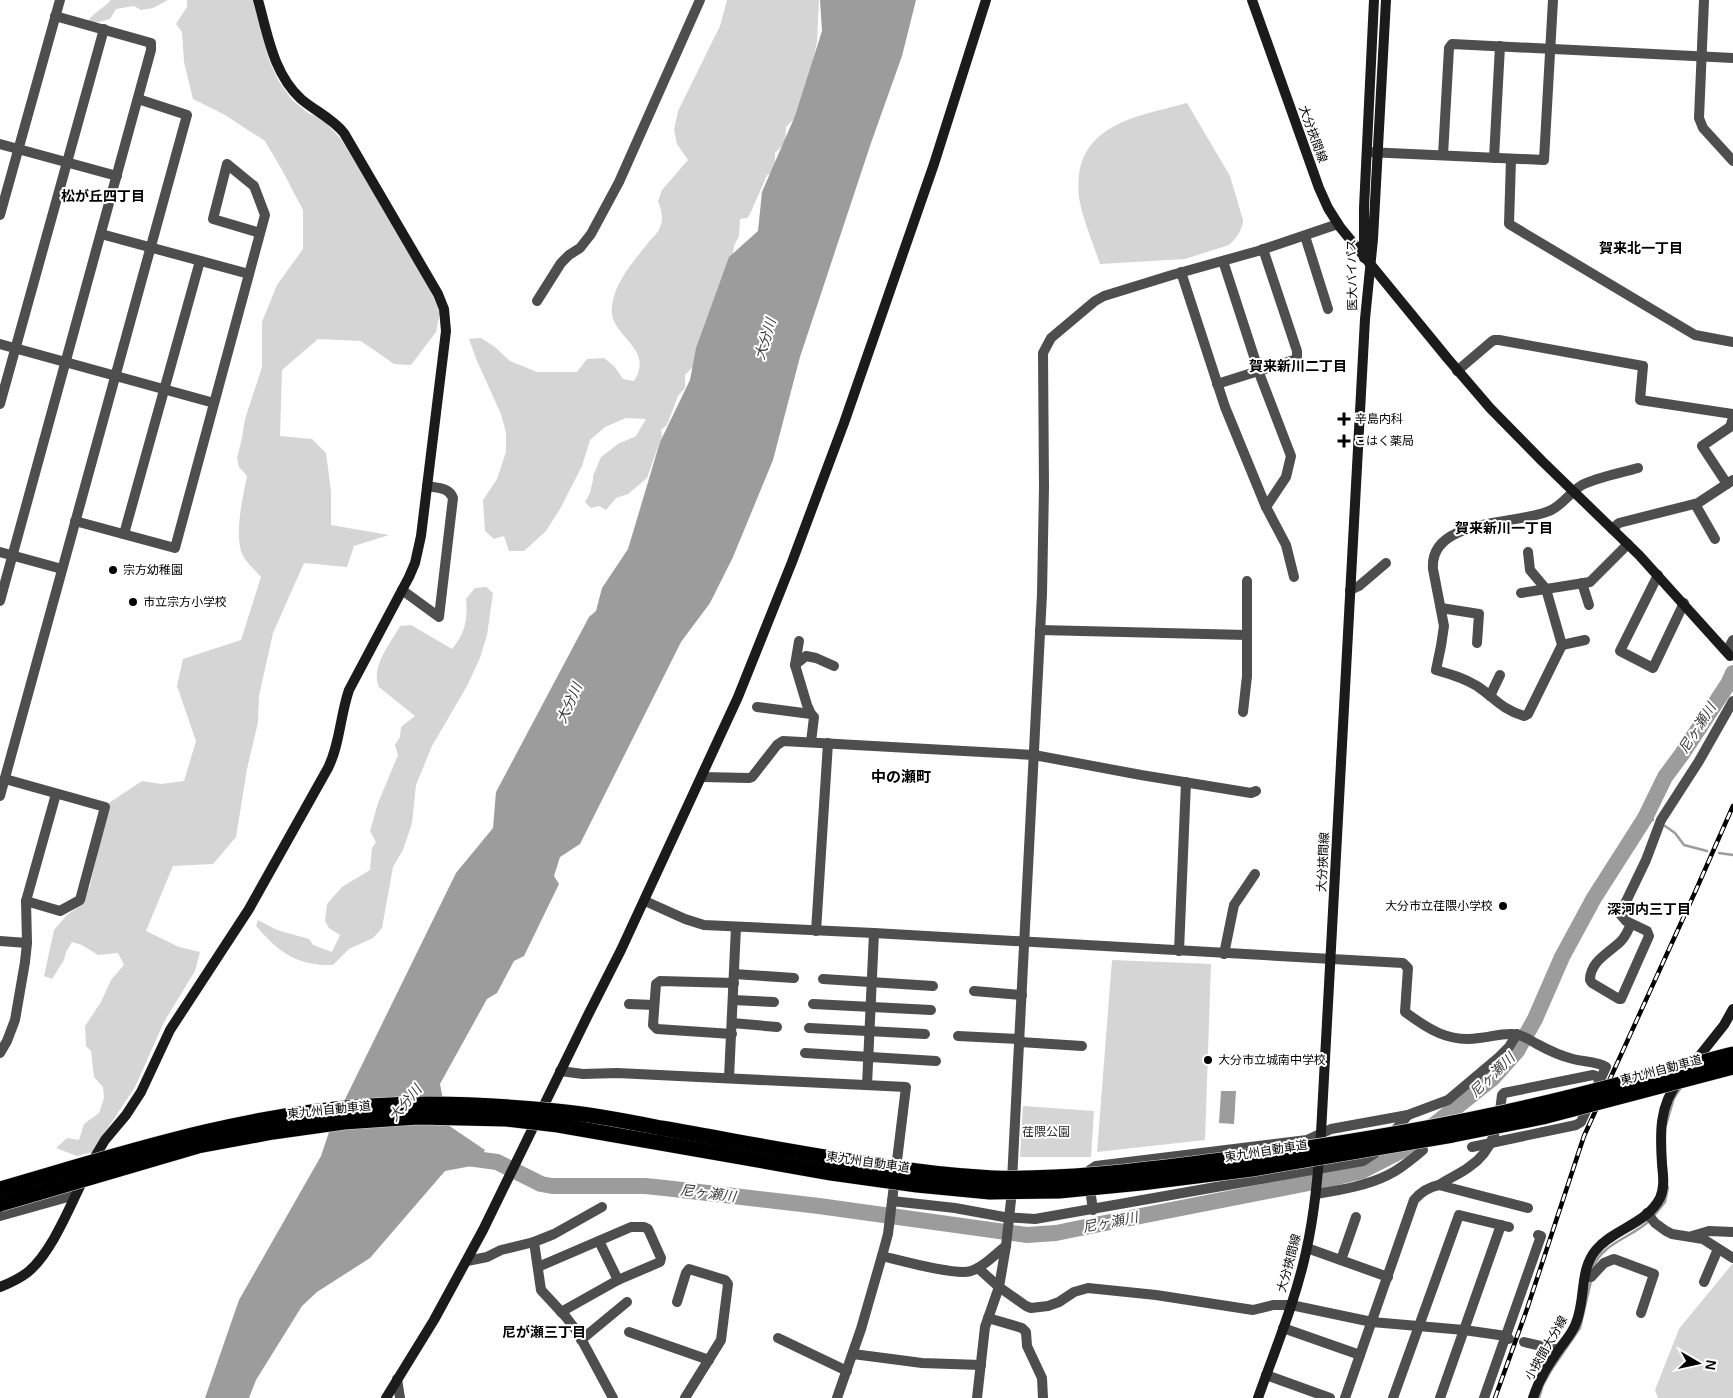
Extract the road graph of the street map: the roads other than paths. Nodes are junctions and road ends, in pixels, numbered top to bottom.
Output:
1 (60, 0) edge
2 (258, 0) edge
3 (700, 0) edge
4 (986, 0) edge
5 (1252, 0) edge
6 (1374, 0) edge
7 (1386, 0) edge
8 (1553, 0) edge
9 (1704, 0) edge
10 (55, 16) junction
11 (104, 29) junction
12 (1500, 46) junction
13 (1550, 49) junction
14 (1700, 56) junction
15 (1733, 58) edge
16 (138, 99) junction
17 (0, 144) edge
18 (18, 149) junction
19 (1367, 152) junction
20 (1378, 152) junction
21 (1443, 156) junction
22 (1494, 158) junction
23 (1511, 158) junction
24 (1733, 160) edge
25 (67, 162) junction
26 (117, 176) junction
27 (0, 215) edge
28 (1338, 224) junction
29 (260, 233) junction
30 (101, 234) junction
31 (1305, 236) junction
32 (150, 248) junction
33 (1264, 249) junction
34 (1364, 256) junction
35 (200, 261) junction
36 (1223, 261) junction
37 (1371, 265) junction
38 (1181, 272) junction
39 (249, 274) junction
40 (537, 301) dead end
41 (1328, 309) dead end
42 (1365, 319) junction
43 (1733, 342) edge
44 (0, 344) edge
45 (15, 349) junction
46 (66, 362) junction
47 (1259, 370) junction
48 (1457, 371) junction
49 (115, 376) junction
50 (1217, 384) junction
51 (165, 389) junction
52 (214, 403) junction
53 (0, 404) edge
54 (1733, 414) edge
55 (1733, 418) edge
56 (1638, 468) dead end
57 (1730, 482) edge
58 (427, 486) junction
59 (1574, 492) junction
60 (1695, 504) junction
61 (1266, 507) junction
62 (75, 521) junction
63 (1612, 529) junction
64 (124, 534) junction
65 (1715, 539) dead end
66 (1628, 544) junction
67 (0, 552) edge
68 (1528, 552) dead end
69 (12, 556) junction
70 (1386, 563) dead end
71 (62, 569) junction
72 (1658, 575) junction
73 (1294, 577) dead end
74 (1247, 581) dead end
75 (1582, 584) junction
76 (1546, 589) junction
77 (402, 590) junction
78 (1350, 590) junction
79 (1521, 593) dead end
80 (0, 601) edge
81 (1684, 603) junction
82 (1589, 605) dead end
83 (1441, 608) junction
84 (1040, 630) junction
85 (1247, 635) junction
86 (1585, 640) dead end
87 (1733, 640) edge
88 (799, 641) dead end
89 (1477, 643) dead end
90 (1562, 645) junction
91 (1730, 656) edge
92 (795, 665) junction
93 (834, 666) dead end
94 (1500, 675) dead end
95 (1490, 696) junction
96 (1733, 701) edge
97 (757, 707) dead end
98 (1244, 712) dead end
99 (811, 714) junction
100 (812, 742) junction
101 (828, 743) junction
102 (1034, 755) junction
103 (5, 759) edge
104 (702, 776) junction
105 (5, 779) junction
106 (1186, 782) junction
107 (1256, 791) dead end
108 (56, 794) junction
109 (0, 796) edge
110 (1255, 874) dead end
111 (26, 901) junction
112 (644, 902) junction
113 (1631, 924) junction
114 (736, 927) junction
115 (816, 931) junction
116 (874, 933) junction
117 (0, 941) edge
118 (1025, 942) junction
119 (27, 943) junction
120 (1179, 951) junction
121 (1224, 954) junction
122 (1330, 960) junction
123 (794, 978) dead end
124 (734, 979) junction
125 (823, 979) dead end
126 (872, 982) junction
127 (933, 986) dead end
128 (974, 991) dead end
129 (1022, 995) junction
130 (733, 1000) junction
131 (774, 1002) dead end
132 (629, 1004) dead end
133 (813, 1004) dead end
134 (654, 1005) junction
135 (871, 1007) junction
136 (931, 1010) dead end
137 (1733, 1010) edge
138 (778, 1027) dead end
139 (809, 1028) dead end
140 (732, 1029) junction
141 (870, 1031) junction
142 (925, 1034) dead end
143 (1517, 1034) junction
144 (958, 1036) dead end
145 (1020, 1040) junction
146 (1082, 1046) dead end
147 (0, 1052) edge
148 (805, 1053) dead end
149 (1733, 1054) edge
150 (868, 1056) junction
151 (936, 1061) dead end
152 (1733, 1067) edge
153 (560, 1071) junction
154 (729, 1078) junction
155 (1600, 1081) junction
156 (867, 1085) junction
157 (1408, 1115) junction
158 (1321, 1133) junction
159 (1491, 1144) junction
160 (1472, 1147) dead end
161 (1424, 1150) dead end
162 (1318, 1170) junction
163 (1439, 1185) junction
164 (0, 1189) edge
165 (1316, 1194) junction
166 (75, 1195) junction
167 (892, 1201) junction
168 (0, 1204) edge
169 (602, 1207) dead end
170 (1528, 1208) dead end
171 (1093, 1210) junction
172 (1647, 1214) junction
173 (0, 1216) edge
174 (1356, 1217) dead end
175 (1009, 1218) junction
176 (1733, 1232) edge
177 (1538, 1235) dead end
178 (1692, 1236) junction
179 (599, 1241) junction
180 (534, 1242) junction
181 (1006, 1246) junction
182 (1307, 1248) junction
183 (1718, 1249) junction
184 (882, 1256) junction
185 (1733, 1258) edge
186 (1341, 1260) junction
187 (467, 1261) junction
188 (538, 1267) junction
189 (978, 1268) junction
190 (1388, 1277) junction
191 (1585, 1277) junction
192 (618, 1280) junction
193 (1704, 1282) dead end
194 (0, 1287) edge
195 (999, 1287) junction
196 (627, 1302) dead end
197 (677, 1302) dead end
198 (1291, 1305) junction
199 (561, 1312) junction
200 (1641, 1313) dead end
201 (988, 1318) junction
202 (1372, 1322) junction
203 (1419, 1326) junction
204 (1283, 1328) junction
205 (1464, 1330) junction
206 (629, 1332) dead end
207 (778, 1338) dead end
208 (1507, 1338) junction
209 (581, 1340) junction
210 (1524, 1342) dead end
211 (1558, 1350) junction
212 (853, 1354) junction
213 (1360, 1355) junction
214 (709, 1360) junction
215 (981, 1365) junction
216 (847, 1371) junction
217 (1266, 1375) junction
218 (397, 1379) junction
219 (1348, 1397) edge
220 (386, 1398) edge
221 (400, 1398) edge
222 (613, 1398) edge
223 (685, 1398) edge
224 (838, 1398) edge
225 (977, 1398) edge
226 (1043, 1398) edge
227 (1258, 1398) edge
228 (1330, 1398) edge
229 (1393, 1398) edge
230 (1440, 1398) edge
231 (1484, 1398) edge
232 (1533, 1398) edge

1 - 10 street
2 - 58 street
3 - 40 street
4 - 104 street
5 - 28 street, 大分挾間線
6 - 19 street, 医大バイパス
7 - 20 street, 医大バイパス
8 - 13 street
9 - 14 street
10 - 11 street
10 - 18 street
11 - 16 street
11 - 25 street
12 - 13 street
12 - 21 street
12 - 22 street
13 - 14 street
13 - 23 street
14 - 15 street
14 - 24 street
16 - 26 street
16 - 32 street
17 - 18 street
18 - 25 street
18 - 27 street
19 - 20 street
19 - 34 street, 医大バイパス
20 - 21 street
20 - 37 street, 医大バイパス
21 - 22 street
22 - 23 street
23 - 43 street
25 - 26 street
25 - 45 street
26 - 30 street
28 - 31 street
28 - 34 street, 大分挾間線
29 - 29 street
29 - 39 street
30 - 32 street
30 - 46 street
31 - 33 street
31 - 41 street
32 - 35 street
32 - 49 street
33 - 36 street
33 - 47 street
34 - 37 street, 大分挾間線
34 - 42 street, 医大バイパス
35 - 39 street
35 - 51 street
36 - 38 street
36 - 47 street
37 - 42 street, 医大バイパス
37 - 48 street, 大分挾間線
38 - 50 street
38 - 84 street
39 - 52 street
42 - 78 street, 大分挾間線
44 - 45 street
45 - 46 street
45 - 53 street
46 - 49 street
46 - 69 street
47 - 50 street
47 - 61 street
48 - 54 street
48 - 59 street, 大分挾間線
49 - 51 street
49 - 62 street
50 - 61 street
51 - 52 street
51 - 64 street
52 - 64 street
55 - 57 street
56 - 59 street
57 - 60 street
58 - 77 street
58 - 77 street
59 - 63 street, 大分挾間線
59 - 83 street
60 - 63 street
60 - 65 street
61 - 73 street
62 - 64 street
62 - 71 street
63 - 66 street, 大分挾間線
66 - 72 street, 大分挾間線
66 - 75 street
67 - 69 street
68 - 76 street
69 - 71 street
69 - 80 street
70 - 78 street
71 - 103 street
72 - 81 street, 大分挾間線
72 - 81 street
74 - 85 street
75 - 76 street
75 - 82 street
76 - 79 street
76 - 90 street
77 - 166 street
78 - 122 street, 大分挾間線
81 - 91 street, 大分挾間線
83 - 89 street
83 - 95 street
84 - 85 street
84 - 102 street
85 - 98 street
86 - 90 street
87 - 91 street
88 - 92 street
90 - 95 street
92 - 93 street
92 - 99 street
94 - 95 street
96 - 113 street
97 - 99 street
99 - 100 street
100 - 101 street
100 - 104 street
101 - 102 street
101 - 115 street
102 - 106 street
102 - 118 street
103 - 105 street
104 - 112 street
105 - 108 street
105 - 109 street
106 - 107 street
106 - 120 street
108 - 111 street
108 - 111 street
110 - 121 street
111 - 119 street
112 - 114 street
112 - 153 street
113 - 113 street
114 - 115 street
114 - 124 street
115 - 116 street
116 - 118 street
116 - 126 street
117 - 119 street
118 - 120 street
118 - 129 street
119 - 147 street
120 - 121 street
121 - 122 street
122 - 143 street
122 - 158 street, 大分挾間線
123 - 124 street
124 - 130 street
124 - 134 street
125 - 126 street
126 - 127 street
126 - 135 street
128 - 129 street
129 - 145 street
130 - 131 street
130 - 140 street
132 - 134 street
133 - 135 street
134 - 140 street
135 - 136 street
135 - 141 street
137 - 172 street, 小挾間大分線
138 - 140 street
139 - 141 street
140 - 154 street
141 - 142 street
141 - 150 street
143 - 155 street
143 - 157 street
144 - 145 street
145 - 146 street
145 - 175 street
148 - 150 street
149 - 164 highway, 東九州自動車道, bridge
150 - 151 street
150 - 156 street
152 - 168 highway, 東九州自動車道, bridge
153 - 154 street
153 - 187 street
154 - 156 street
155 - 159 street
155 - 159 street
156 - 167 street
157 - 158 street
157 - 162 street
158 - 162 street, 大分挾間線
158 - 171 street
159 - 160 street
159 - 163 street
161 - 165 street
162 - 165 street, 大分挾間線
162 - 171 street
163 - 170 street
163 - 190 street
165 - 182 street, 大分挾間線
166 - 173 street
166 - 194 street
167 - 175 street
167 - 184 street
169 - 180 street
171 - 175 street
172 - 178 street
172 - 191 street, 小挾間大分線
174 - 186 street
175 - 181 street
176 - 178 street
177 - 208 street
178 - 183 street
179 - 188 street
179 - 192 street
179 - 192 street
180 - 187 street
180 - 188 street
181 - 189 street
181 - 195 street
182 - 186 street
182 - 198 street, 大分挾間線
183 - 185 street
183 - 193 street
184 - 189 street
184 - 212 street
186 - 190 street
187 - 218 street
188 - 199 street
189 - 195 street
190 - 202 street
191 - 200 street
191 - 211 street, 小挾間大分線
192 - 199 street
195 - 198 street
195 - 201 street
196 - 209 street
197 - 214 street
198 - 202 street
198 - 204 street, 大分挾間線
199 - 209 street
201 - 215 street
201 - 226 street
202 - 203 street
202 - 213 street
203 - 205 street
203 - 205 street
203 - 229 street
204 - 213 street
204 - 217 street, 大分挾間線
205 - 208 street
205 - 230 street
206 - 214 street
207 - 216 street
208 - 231 street
209 - 222 street
210 - 211 street
211 - 232 street, 小挾間大分線
212 - 215 street
212 - 216 street
213 - 219 street
214 - 223 street
215 - 225 street
216 - 224 street
217 - 227 street, 大分挾間線
217 - 228 street
218 - 220 street
218 - 221 street

